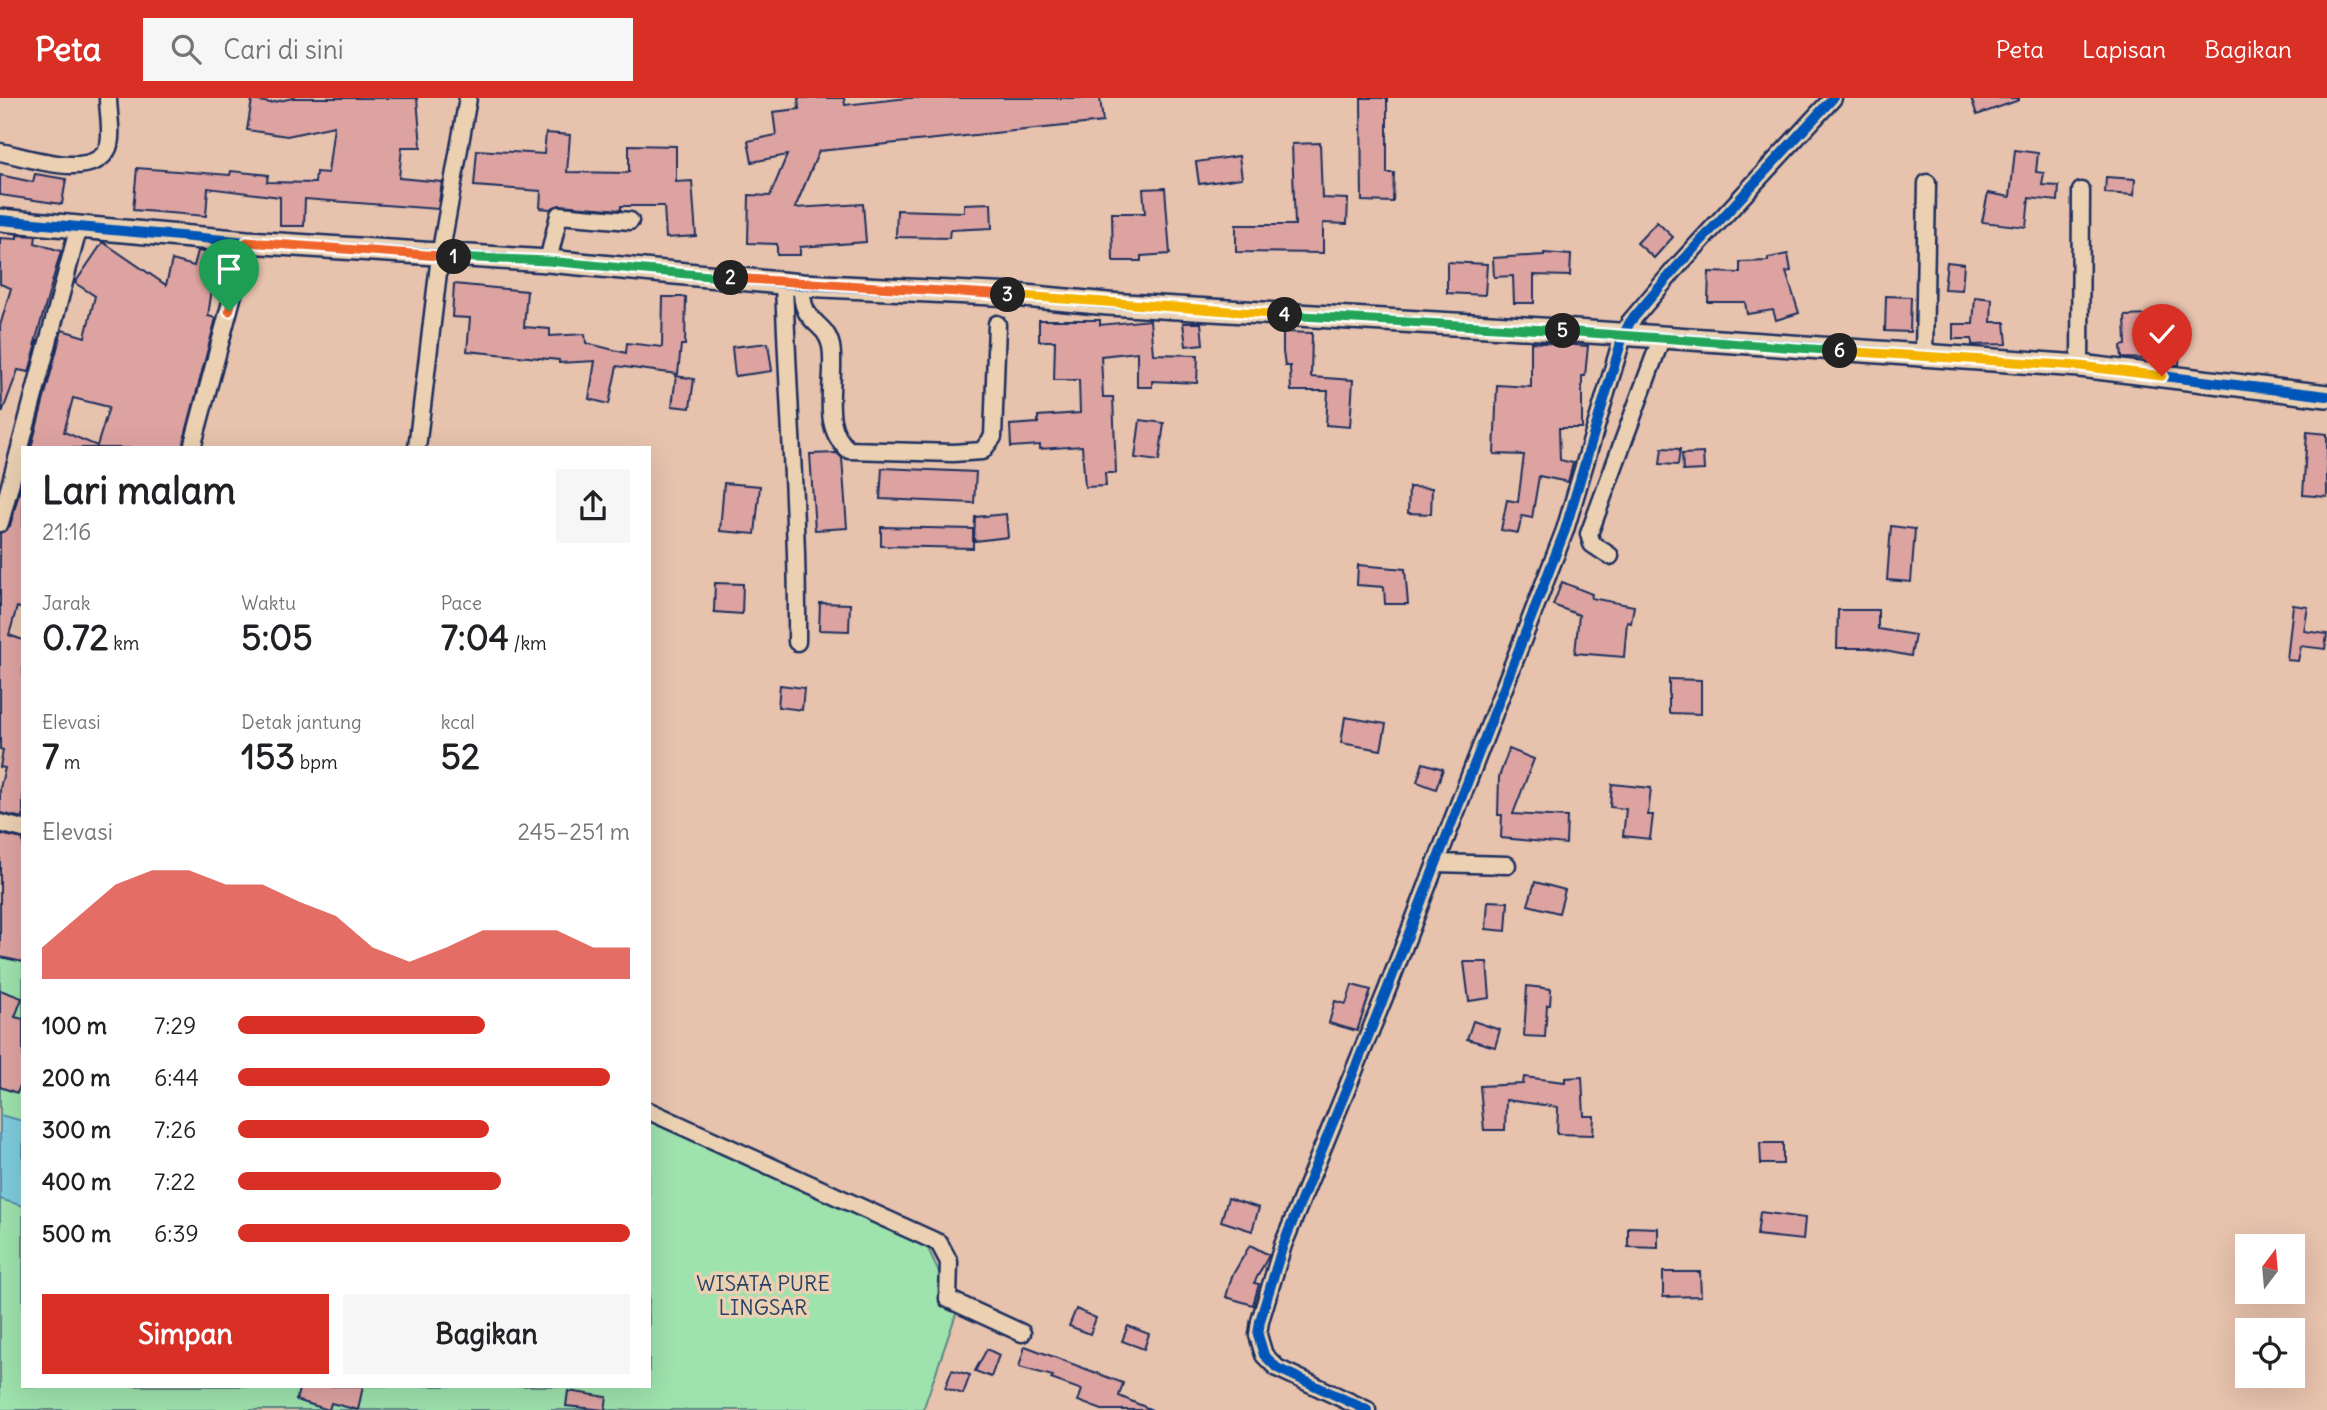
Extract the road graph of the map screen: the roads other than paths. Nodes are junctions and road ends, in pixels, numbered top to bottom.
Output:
1 (108, 98) edge
2 (468, 98) edge
3 (1833, 98) edge
4 (0, 152) edge
5 (1927, 183) dead end
6 (2081, 191) dead end
7 (0, 220) edge
8 (630, 221) dead end
9 (79, 226) junction
10 (247, 242) junction
11 (440, 256) junction
12 (548, 261) junction
13 (793, 284) junction
14 (998, 324) dead end
15 (1623, 336) junction
16 (1661, 339) junction
17 (1924, 356) junction
18 (2080, 366) junction
19 (2327, 396) edge
20 (193, 446) edge
21 (417, 446) edge
22 (0, 523) edge
23 (1610, 556) dead end
24 (797, 642) dead end
25 (0, 823) edge
26 (21, 828) edge
27 (1436, 863) junction
28 (1507, 865) dead end
29 (651, 1112) edge
30 (1021, 1333) dead end
31 (1367, 1410) edge

1 - 4 street
2 - 11 street
3 - 15 street
5 - 17 street
6 - 18 street
7 - 9 street
8 - 12 street
9 - 10 street
9 - 22 street
10 - 11 street
10 - 20 street
11 - 12 street
11 - 21 street
12 - 13 street
13 - 14 street
13 - 15 street
13 - 24 street
15 - 16 street
15 - 27 street
16 - 17 street
16 - 23 street
17 - 18 street
18 - 19 street
25 - 26 street
27 - 28 street
27 - 31 street
29 - 30 street

